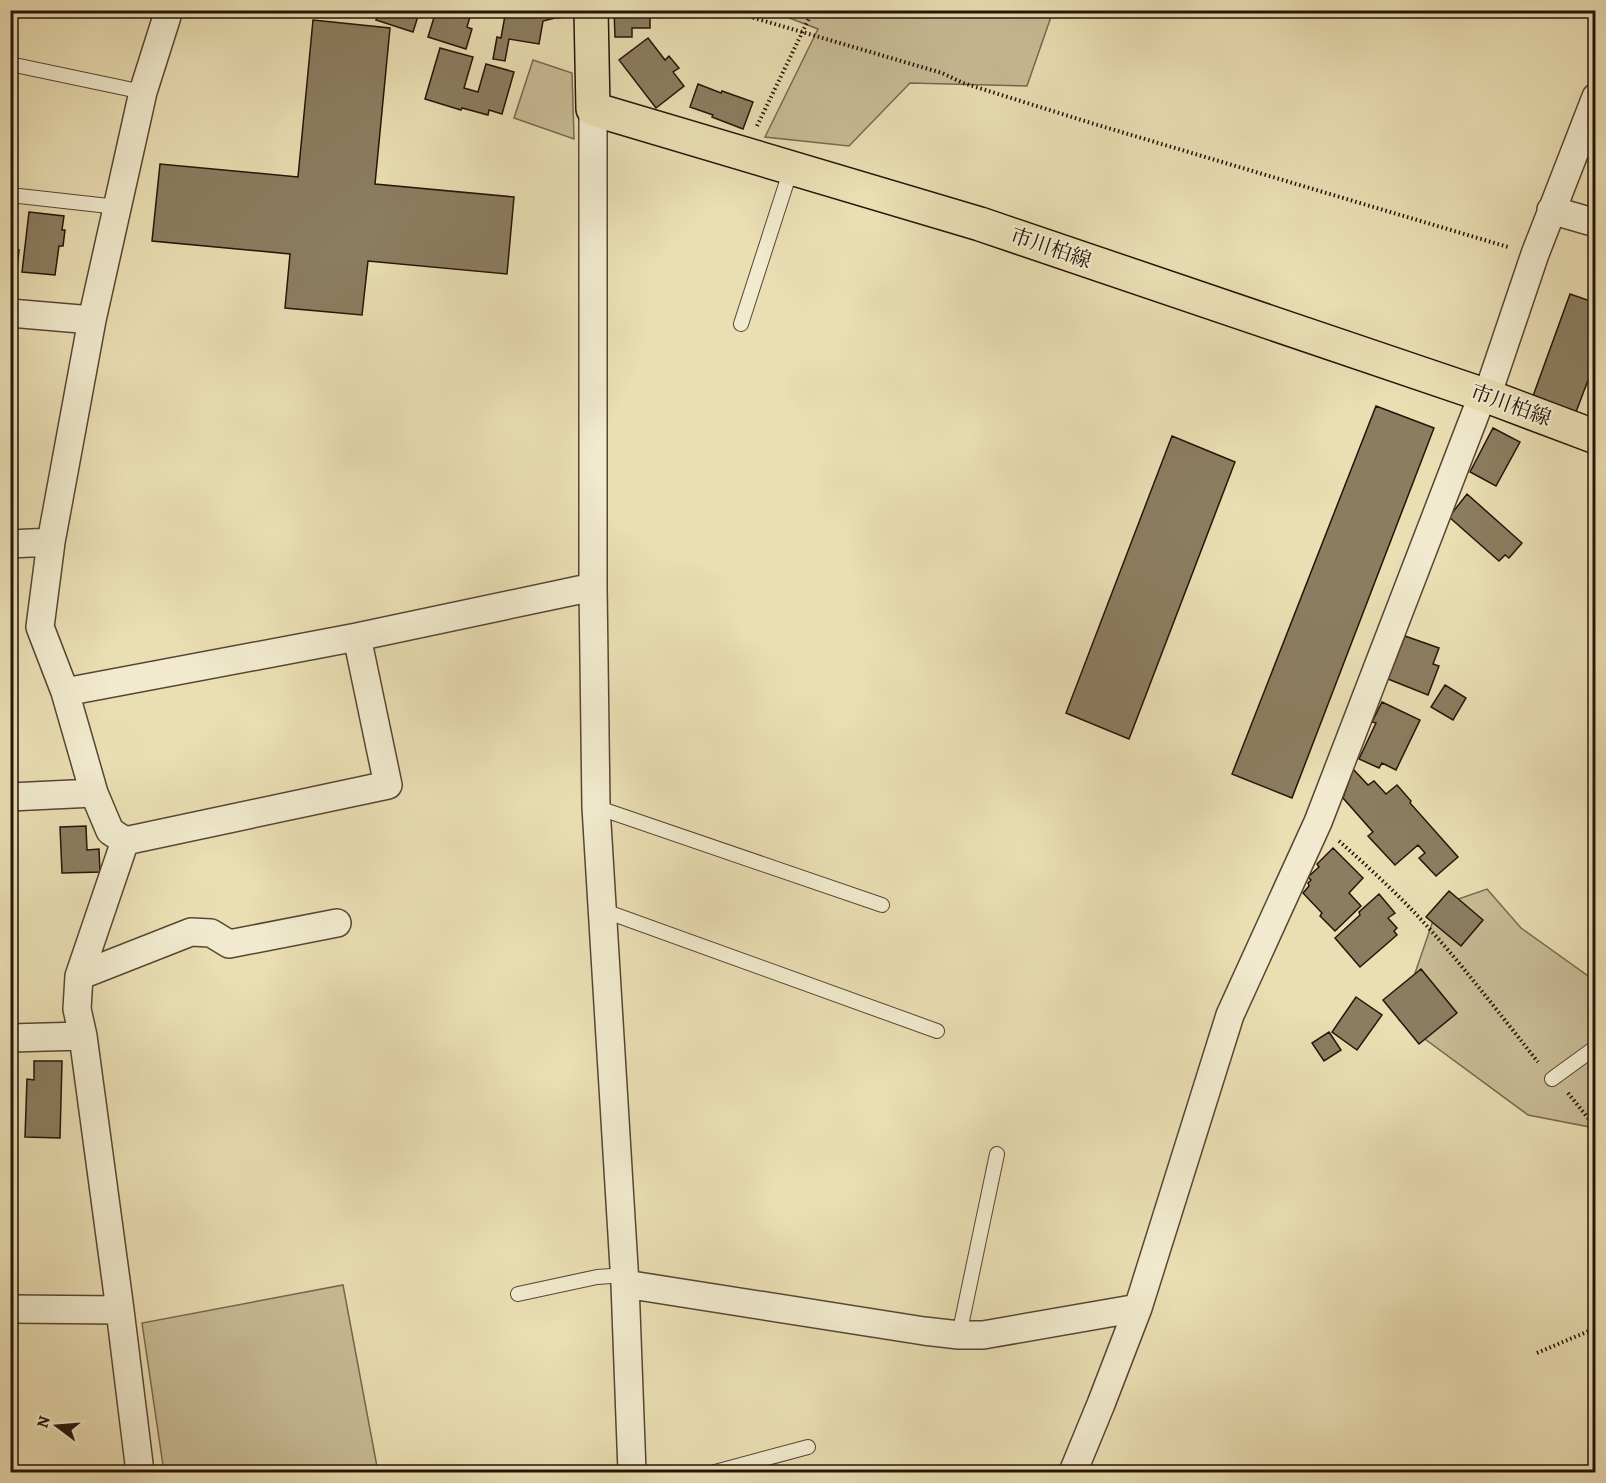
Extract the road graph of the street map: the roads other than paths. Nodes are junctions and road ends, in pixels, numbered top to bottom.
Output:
1 (168, 10) edge
2 (591, 10) edge
3 (10, 64) edge
4 (143, 92) junction
5 (1596, 97) edge
6 (593, 109) junction
7 (791, 169) junction
8 (10, 195) edge
9 (118, 207) junction
10 (1551, 210) junction
11 (1596, 223) edge
12 (10, 313) edge
13 (92, 320) junction
14 (741, 324) dead end
15 (1485, 395) junction
16 (1596, 437) edge
17 (51, 542) junction
18 (10, 544) edge
19 (593, 587) junction
20 (357, 637) junction
21 (64, 693) junction
22 (94, 793) junction
23 (10, 797) edge
24 (596, 807) junction
25 (125, 841) junction
26 (882, 905) dead end
27 (602, 910) junction
28 (337, 923) dead end
29 (79, 976) junction
30 (937, 1031) dead end
31 (83, 1036) junction
32 (10, 1038) edge
33 (1596, 1047) edge
34 (1552, 1079) road end
35 (997, 1154) dead end
36 (625, 1280) junction
37 (518, 1294) dead end
38 (1138, 1308) junction
39 (10, 1309) edge
40 (120, 1310) junction
41 (959, 1335) junction
42 (808, 1447) dead end
43 (140, 1473) edge
44 (632, 1473) edge
45 (715, 1473) edge
46 (1073, 1473) edge

1 - 4 street
2 - 6 main road
3 - 4 lane
4 - 9 street
5 - 10 street
6 - 7 main road, 市川柏線
6 - 19 street
7 - 14 lane
7 - 15 main road, 市川柏線
8 - 9 lane
9 - 13 street
10 - 11 street
10 - 15 street
12 - 13 street
13 - 17 street
15 - 16 main road, 市川柏線
15 - 38 street
17 - 18 street
17 - 21 street
19 - 20 street
19 - 24 street
20 - 21 street
20 - 25 street
21 - 22 street
22 - 23 street
22 - 25 street
24 - 26 lane
24 - 27 street
25 - 29 street
27 - 30 lane
27 - 36 street
28 - 29 street
29 - 31 street
31 - 32 street
31 - 40 street
33 - 34 lane
35 - 41 lane
36 - 37 lane
36 - 41 street
36 - 44 street
38 - 41 street
38 - 46 street
39 - 40 street
40 - 43 street
42 - 45 lane

